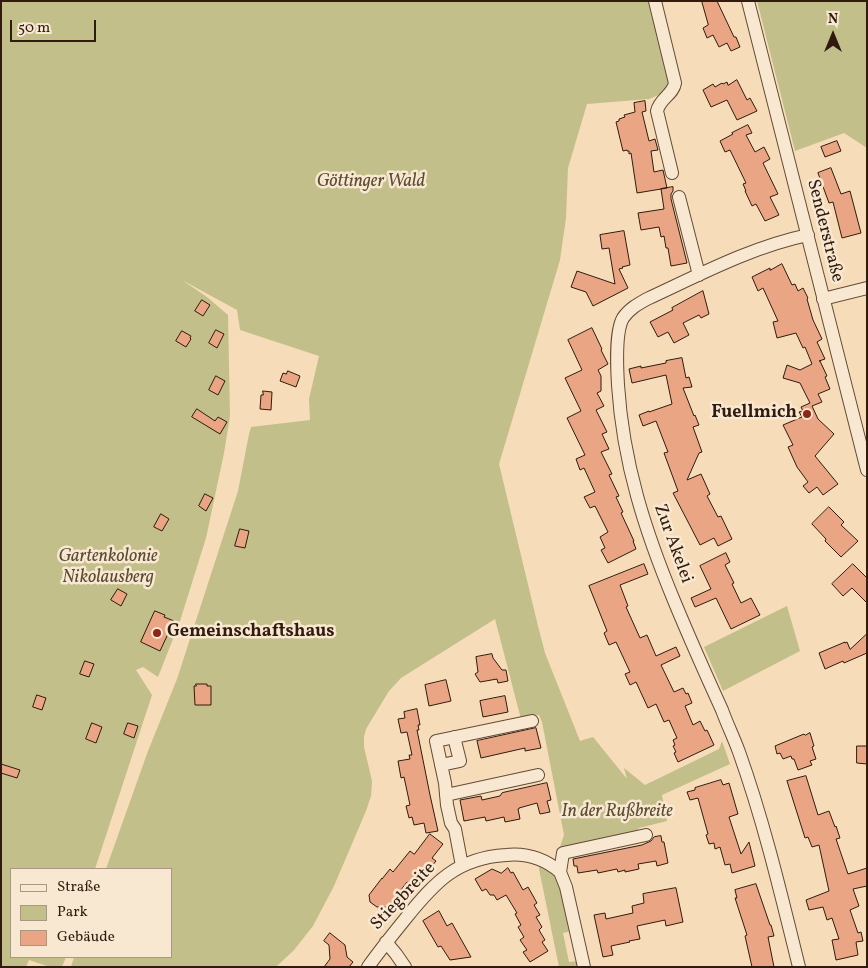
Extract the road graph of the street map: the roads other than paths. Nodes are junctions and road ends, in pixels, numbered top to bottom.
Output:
1 (655, 1) edge
2 (748, 1) edge
3 (672, 173) dead end
4 (679, 197) dead end
5 (808, 235) junction
6 (699, 275) junction
7 (867, 288) edge
8 (823, 299) junction
9 (867, 470) edge
10 (532, 721) dead end
11 (454, 737) junction
12 (441, 765) junction
13 (538, 775) dead end
14 (446, 794) junction
15 (646, 835) dead end
16 (462, 866) junction
17 (560, 872) junction
18 (386, 942) junction
19 (368, 967) edge
20 (404, 967) edge
21 (584, 967) edge
22 (799, 967) edge

1 - 3 street
2 - 5 street, Senderstraße
4 - 6 street
5 - 6 street, Zur Akelei
5 - 8 street, Senderstraße
6 - 22 street, Zur Akelei
7 - 8 street
8 - 9 street, Senderstraße
10 - 11 street
11 - 12 street
11 - 12 street
12 - 14 street
13 - 14 street
14 - 16 street
15 - 17 street
16 - 17 street, Stiegbreite
16 - 18 street, Stiegbreite
17 - 21 street
18 - 19 street, Stiegbreite
18 - 20 street

